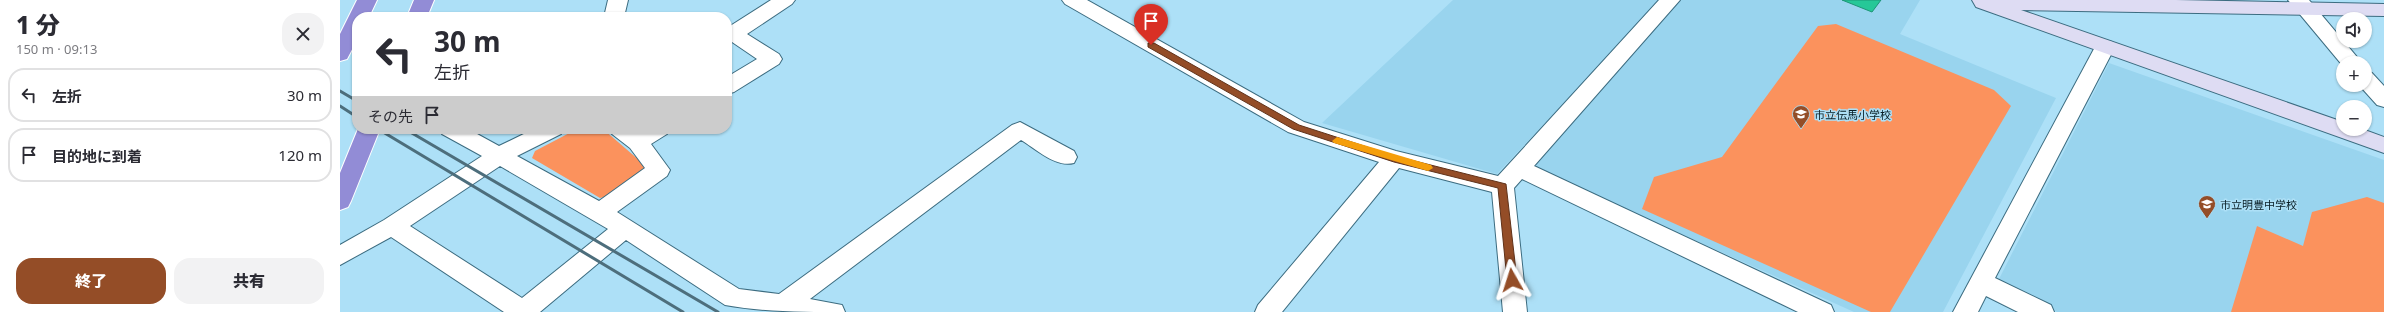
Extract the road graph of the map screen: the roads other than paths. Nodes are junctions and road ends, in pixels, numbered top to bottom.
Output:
1 (368, 0) edge
2 (424, 0) edge
3 (618, 0) edge
4 (785, 0) edge
5 (1072, 0) edge
6 (1670, 0) edge
7 (1981, 1) edge
8 (2302, 5) edge
9 (2384, 10) edge
10 (362, 12) edge
11 (419, 12) edge
12 (615, 12) edge
13 (352, 30) edge
14 (732, 34) edge
15 (732, 36) edge
16 (2104, 48) junction
17 (340, 54) edge
18 (2346, 56) edge
19 (732, 84) edge
20 (2372, 85) edge
21 (2383, 97) edge
22 (368, 134) edge
23 (459, 134) edge
24 (543, 134) edge
25 (627, 134) edge
26 (651, 134) edge
27 (638, 142) junction
28 (2384, 145) edge
29 (499, 156) junction
30 (1066, 157) dead end
31 (1394, 159) junction
32 (1518, 168) junction
33 (1503, 186) junction
34 (340, 201) edge
35 (600, 212) junction
36 (392, 226) junction
37 (625, 228) junction
38 (340, 256) edge
39 (1980, 282) junction
40 (783, 305) junction
41 (522, 312) edge
42 (833, 312) edge
43 (1267, 312) edge
44 (1516, 312) edge
45 (1822, 312) edge
46 (1965, 312) edge
47 (2042, 312) edge

1 - 10 highway
2 - 11 highway
3 - 12 street
4 - 14 street
5 - 31 street
6 - 32 street
7 - 8 street
7 - 16 street
8 - 9 street
8 - 18 street
13 - 17 highway
15 - 19 street
16 - 28 street
16 - 39 street
20 - 21 street
22 - 34 highway
23 - 29 street
24 - 29 street
25 - 27 street
26 - 27 street
27 - 35 street
29 - 35 street
29 - 36 street
30 - 40 street
31 - 33 street
31 - 43 street
32 - 33 street
32 - 45 street
33 - 44 street
35 - 37 street
36 - 38 street
36 - 41 street
37 - 40 street
37 - 41 street
39 - 46 street
39 - 47 street
40 - 42 street

